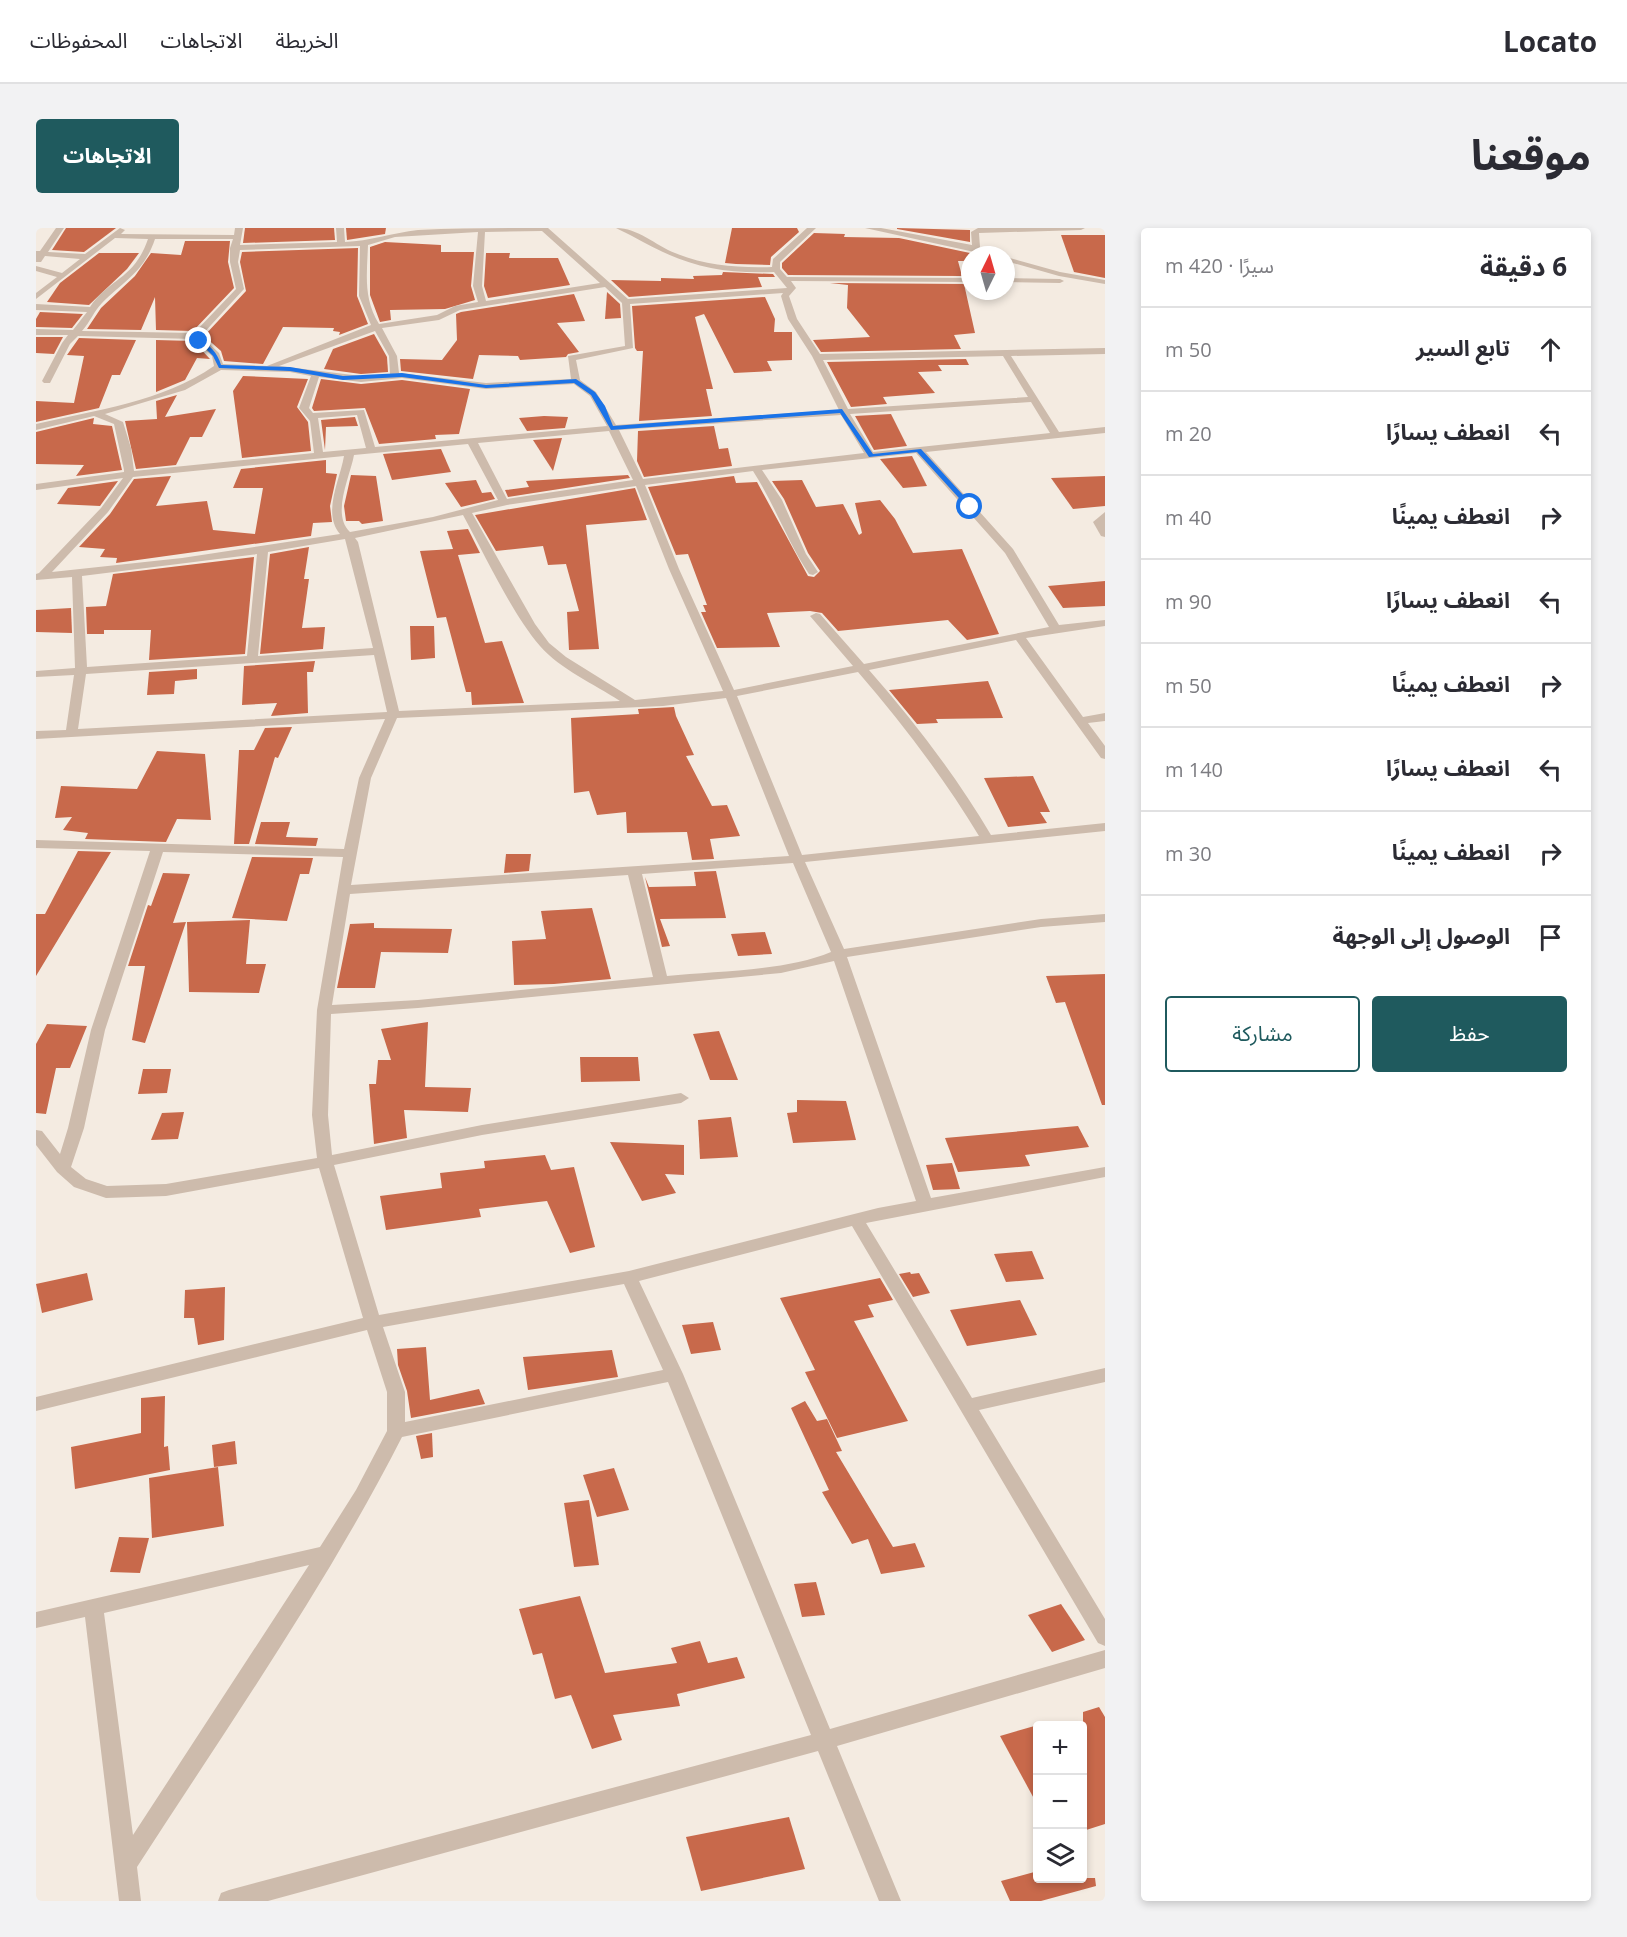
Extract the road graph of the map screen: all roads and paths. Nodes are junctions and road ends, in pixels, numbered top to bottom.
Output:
1 (60, 228) edge
2 (123, 228) edge
3 (239, 228) edge
4 (340, 228) edge
5 (543, 228) edge
6 (620, 228) edge
7 (812, 228) edge
8 (869, 228) edge
9 (1081, 228) edge
10 (481, 230) edge
11 (414, 231) edge
12 (114, 236) junction
13 (152, 237) junction
14 (236, 237) junction
15 (341, 244) junction
16 (364, 244) junction
17 (965, 246) edge
18 (976, 246) edge
19 (234, 248) junction
20 (39, 254) edge
21 (88, 257) junction
22 (1015, 262) edge
23 (36, 263) edge
24 (36, 268) edge
25 (776, 269) junction
26 (64, 276) junction
27 (787, 279) junction
28 (961, 280) edge
29 (1015, 280) edge
30 (1103, 282) edge
31 (604, 285) junction
32 (790, 290) junction
33 (36, 297) edge
34 (626, 302) junction
35 (483, 305) junction
36 (36, 307) edge
37 (92, 310) junction
38 (374, 327) junction
39 (36, 332) edge
40 (76, 333) junction
41 (196, 336) junction
42 (1105, 351) edge
43 (1006, 354) junction
44 (816, 357) junction
45 (219, 367) junction
46 (263, 369) junction
47 (316, 374) junction
48 (394, 375) junction
49 (47, 381) dead end
50 (576, 381) junction
51 (1035, 399) junction
52 (842, 411) junction
53 (94, 413) junction
54 (311, 416) junction
55 (36, 427) edge
56 (611, 428) junction
57 (1105, 430) edge
58 (1056, 435) junction
59 (472, 442) junction
60 (919, 450) junction
61 (372, 452) junction
62 (349, 454) junction
63 (319, 456) junction
64 (871, 456) junction
65 (756, 468) junction
66 (130, 474) junction
67 (640, 484) junction
68 (36, 487) edge
69 (504, 502) junction
70 (466, 512) junction
71 (1105, 515) edge
72 (1105, 534) edge
73 (348, 535) junction
74 (263, 549) junction
75 (813, 572) dead end
76 (77, 574) junction
77 (39, 577) edge
78 (816, 616) dead end
79 (1103, 624) edge
80 (1056, 629) junction
81 (1018, 636) junction
82 (378, 651) junction
83 (252, 660) junction
84 (862, 667) junction
85 (81, 670) junction
86 (36, 674) edge
87 (730, 694) junction
88 (632, 703) junction
89 (392, 716) junction
90 (1105, 717) edge
91 (1079, 721) junction
92 (71, 733) junction
93 (36, 735) edge
94 (1105, 755) edge
95 (1105, 827) edge
96 (988, 840) junction
97 (36, 844) edge
98 (158, 848) junction
99 (350, 853) junction
100 (798, 860) junction
101 (634, 870) junction
102 (344, 890) junction
103 (1105, 918) edge
104 (839, 954) junction
105 (661, 980) junction
106 (324, 1010) junction
107 (681, 1098) dead end
108 (36, 1135) edge
109 (325, 1161) junction
110 (63, 1168) junction
111 (1105, 1172) edge
112 (926, 1206) junction
113 (856, 1220) junction
114 (629, 1277) junction
115 (372, 1322) junction
116 (674, 1374) junction
117 (1105, 1375) edge
118 (36, 1404) edge
119 (967, 1406) junction
120 (396, 1431) junction
121 (327, 1553) junction
122 (94, 1609) junction
123 (36, 1620) edge
124 (1105, 1637) edge
125 (1105, 1659) edge
126 (826, 1740) junction
127 (126, 1864) junction
128 (130, 1901) edge
129 (229, 1901) edge
130 (890, 1901) edge

1 - 20 street
2 - 12 street
3 - 14 street
4 - 15 street
5 - 10 street
5 - 31 street
6 - 25 street
7 - 25 street
8 - 17 street
9 - 18 street
10 - 11 street
10 - 35 street
11 - 16 street
12 - 13 street
12 - 21 street
13 - 14 street
13 - 37 street
14 - 19 street
15 - 16 street
15 - 19 street
16 - 38 street
19 - 41 street
20 - 21 street
20 - 23 street
21 - 26 street
22 - 30 street
24 - 26 street
25 - 27 street
26 - 33 street
27 - 28 street
27 - 32 street
29 - 30 street
31 - 34 street
31 - 35 street
32 - 34 street
32 - 44 street
34 - 50 street
35 - 38 street
36 - 37 street
37 - 40 street
38 - 46 street
38 - 48 street
39 - 40 street
40 - 41 street
40 - 49 street
41 - 45 street
42 - 43 street
43 - 44 street
43 - 51 street
44 - 52 street
45 - 46 street
45 - 53 street
46 - 47 street
47 - 48 street
47 - 54 street
48 - 50 street
50 - 56 street
51 - 52 street
51 - 58 street
52 - 56 street
52 - 64 street
53 - 55 street
53 - 66 street
54 - 61 street
54 - 63 street
56 - 59 street
56 - 67 street
57 - 58 street
58 - 60 street
59 - 61 street
59 - 69 street
60 - 64 street
60 - 80 street
61 - 62 street
62 - 63 street
62 - 73 street
63 - 66 street
64 - 65 street
65 - 67 street
65 - 75 street
66 - 68 street
66 - 77 street
67 - 69 street
67 - 87 street
69 - 70 street
70 - 73 street
70 - 88 street
71 - 72 street
73 - 74 street
73 - 82 street
74 - 76 street
74 - 83 street
76 - 77 street
76 - 85 street
78 - 84 street
79 - 80 street
80 - 81 street
81 - 84 street
81 - 91 street
82 - 83 street
82 - 89 street
83 - 85 street
84 - 87 street
84 - 96 street
85 - 86 street
85 - 92 street
87 - 88 street
87 - 100 street
88 - 89 street
89 - 92 street
89 - 99 street
90 - 91 street
91 - 94 street
92 - 93 street
95 - 96 street
96 - 100 street
97 - 98 street
98 - 99 street
98 - 110 street
99 - 102 street
100 - 101 street
100 - 104 street
101 - 102 street
101 - 105 street
102 - 106 street
103 - 104 street
104 - 105 street
104 - 112 street
105 - 106 street
106 - 109 street
107 - 109 street
108 - 110 street
109 - 110 street
109 - 115 street
111 - 112 street
112 - 113 street
113 - 114 street
113 - 119 street
114 - 115 street
114 - 116 street
115 - 118 street
115 - 120 street
116 - 120 street
116 - 126 street
117 - 119 street
119 - 124 street
120 - 121 street
121 - 122 street
121 - 127 street
122 - 123 street
122 - 127 street
125 - 126 street
126 - 129 street
126 - 130 street
127 - 128 street

